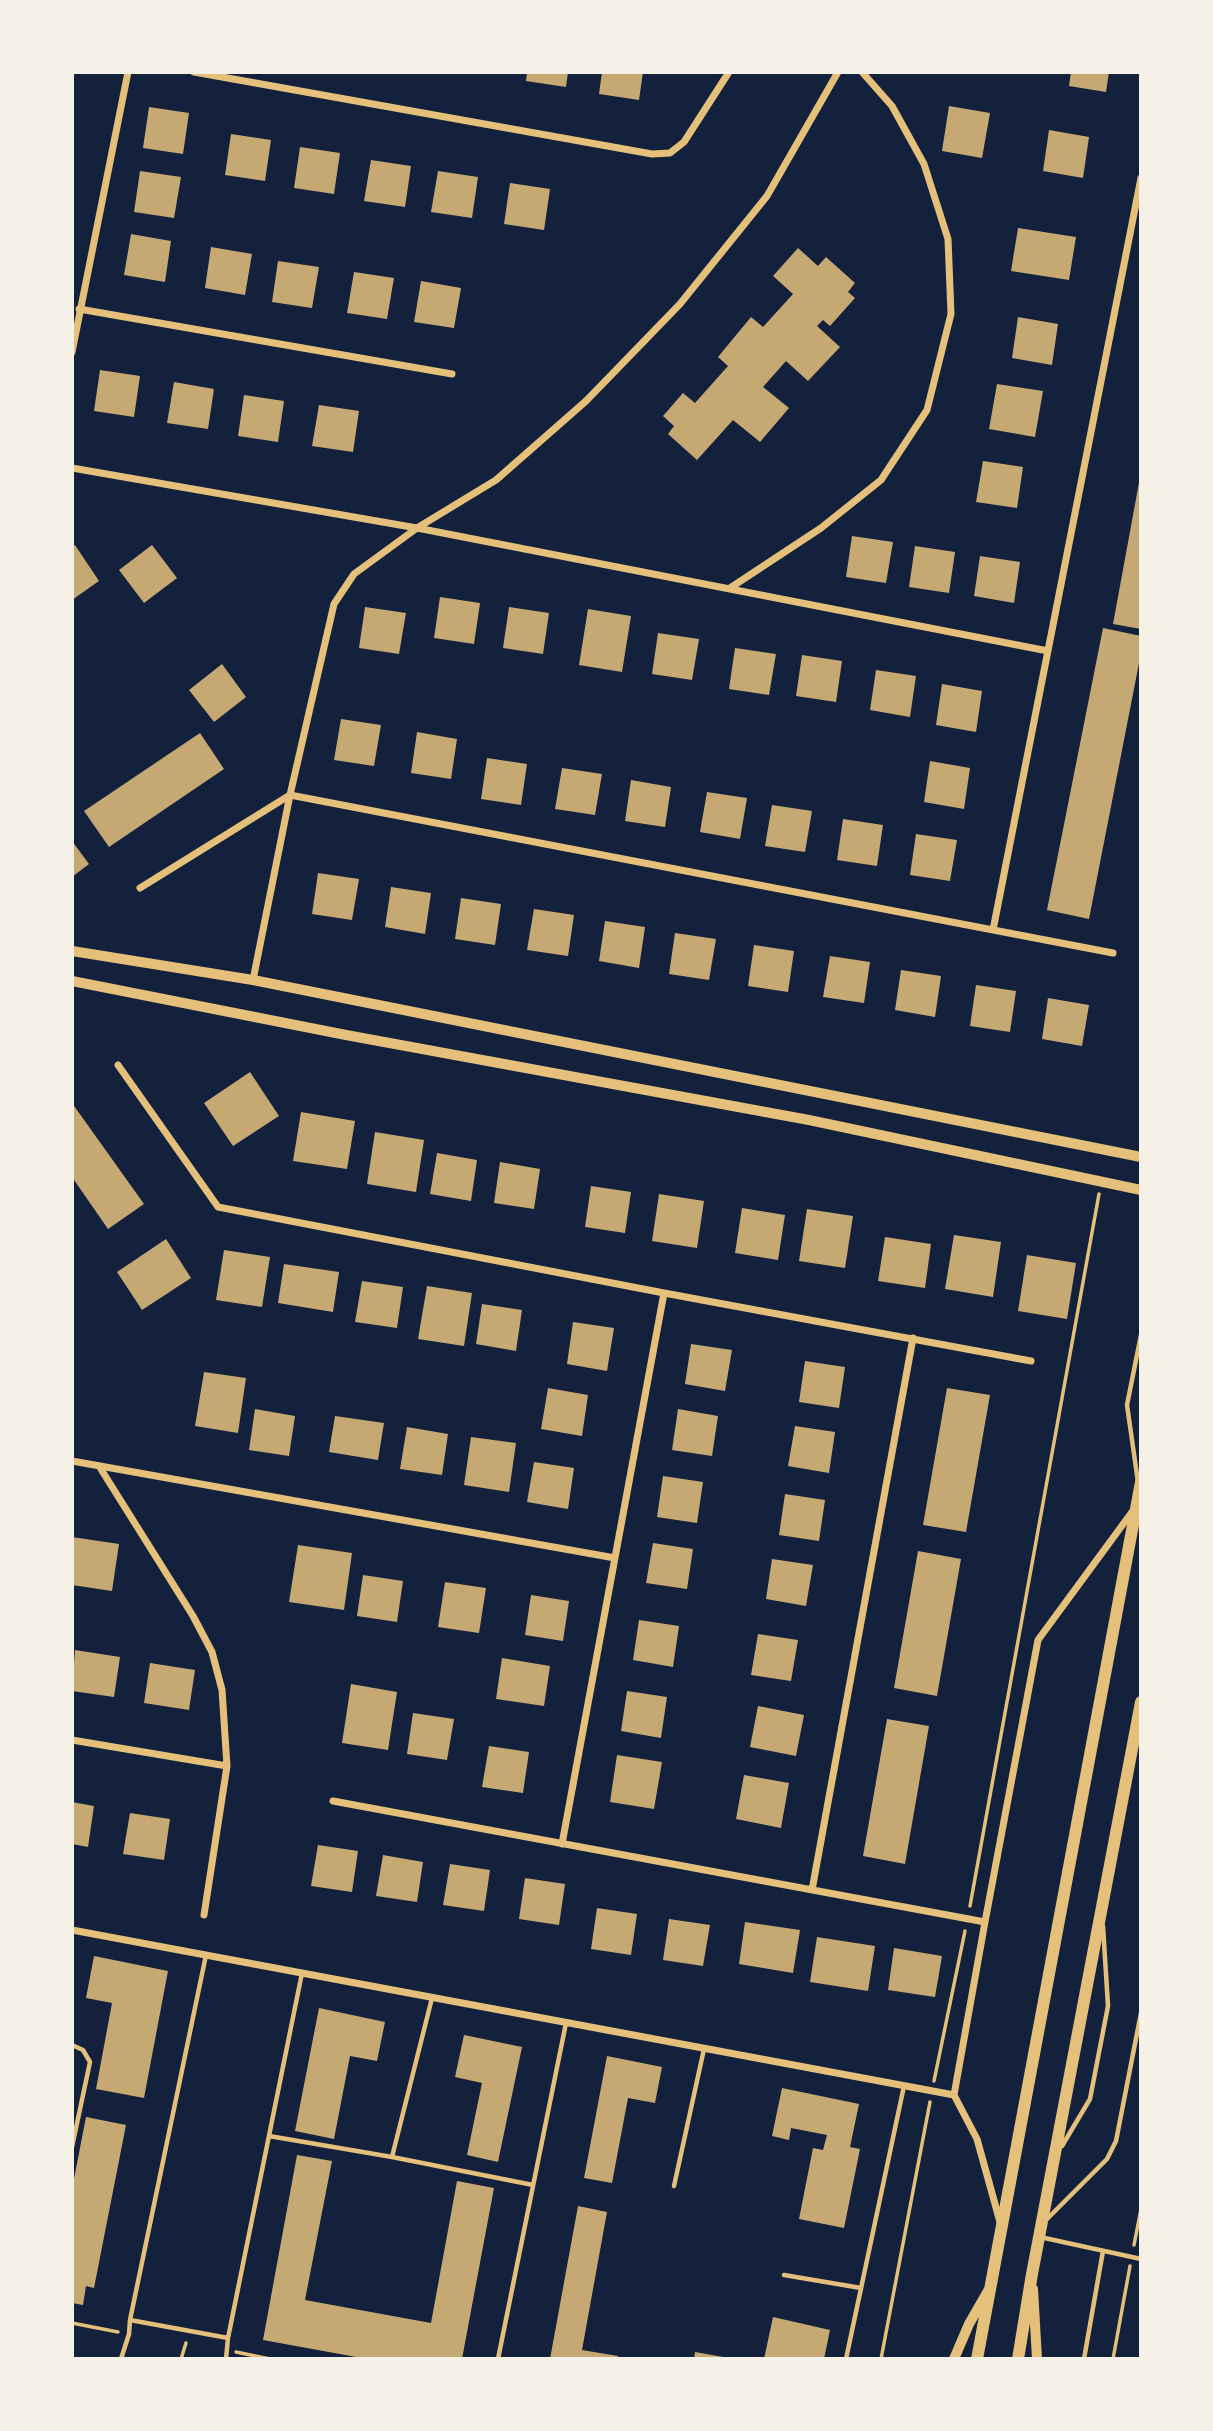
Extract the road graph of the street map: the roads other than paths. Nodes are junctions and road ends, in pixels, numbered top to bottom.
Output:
1 (128, 72) edge
2 (194, 72) edge
3 (729, 72) edge
4 (838, 72) edge
5 (862, 72) edge
6 (1141, 178) edge
7 (79, 309) junction
8 (72, 352) edge
9 (452, 374) dead end
10 (72, 468) edge
11 (417, 528) junction
12 (729, 589) junction
13 (1048, 651) junction
14 (290, 795) junction
15 (140, 888) dead end
16 (993, 930) junction
17 (72, 951) edge
18 (1113, 953) dead end
19 (253, 980) junction
20 (72, 981) edge
21 (118, 1065) dead end
22 (1141, 1157) edge
23 (1141, 1190) edge
24 (664, 1293) junction
25 (1141, 1335) edge
26 (912, 1338) junction
27 (1031, 1361) dead end
28 (72, 1461) edge
29 (99, 1466) junction
30 (1140, 1486) edge
31 (1137, 1506) junction
32 (615, 1558) junction
33 (1141, 1702) edge
34 (72, 1740) edge
35 (227, 1766) junction
36 (333, 1801) dead end
37 (562, 1844) junction
38 (811, 1890) junction
39 (1102, 1909) junction
40 (204, 1915) dead end
41 (985, 1922) junction
42 (72, 1930) edge
43 (206, 1955) junction
44 (302, 1973) junction
45 (432, 1998) junction
46 (1141, 2013) edge
47 (566, 2023) junction
48 (72, 2045) edge
49 (704, 2049) junction
50 (904, 2086) junction
51 (954, 2095) junction
52 (269, 2136) junction
53 (72, 2147) edge
54 (1056, 2155) junction
55 (392, 2157) junction
56 (533, 2185) junction
57 (674, 2186) dead end
58 (1043, 2224) junction
59 (1002, 2227) junction
60 (1040, 2237) junction
61 (1102, 2251) junction
62 (1141, 2259) edge
63 (1032, 2274) junction
64 (784, 2275) dead end
65 (991, 2285) junction
66 (861, 2288) junction
67 (130, 2320) junction
68 (228, 2338) junction
69 (121, 2359) edge
70 (226, 2359) edge
71 (498, 2359) edge
72 (846, 2359) edge
73 (954, 2359) edge
74 (977, 2359) edge
75 (1018, 2359) edge
76 (1037, 2359) edge
77 (1084, 2359) edge

1 - 7 street
2 - 3 street
4 - 11 street
5 - 12 street
6 - 13 street
7 - 8 street
7 - 9 street
10 - 11 street
11 - 12 street
11 - 14 street
12 - 13 street
13 - 16 street
14 - 15 street
14 - 16 street
14 - 19 street
16 - 18 street
17 - 19 street
19 - 22 street
20 - 23 street
21 - 24 street
24 - 26 street
24 - 32 street
25 - 30 lane
26 - 27 street
26 - 38 street
28 - 29 street
29 - 32 street
29 - 35 street
30 - 31 main road
31 - 41 street
31 - 59 main road
32 - 37 street
33 - 39 main road
34 - 35 street
35 - 40 street
36 - 37 street
37 - 38 street
38 - 41 street
39 - 54 main road
39 - 54 lane
41 - 51 street
42 - 43 street
43 - 44 street
43 - 67 lane
44 - 45 street
44 - 52 lane
45 - 47 street
45 - 55 lane
46 - 58 lane
47 - 49 street
47 - 56 lane
48 - 53 lane
49 - 50 street
49 - 57 lane
50 - 51 street
50 - 66 lane
51 - 59 street
52 - 55 lane
52 - 68 lane
54 - 58 main road
55 - 56 lane
56 - 71 lane
58 - 60 main road
59 - 65 main road
60 - 61 lane
60 - 63 main road
61 - 62 lane
61 - 77 lane
63 - 75 main road
63 - 76 street
64 - 66 lane
65 - 73 street
65 - 74 main road
66 - 72 lane
67 - 68 lane
67 - 69 lane
68 - 70 lane

